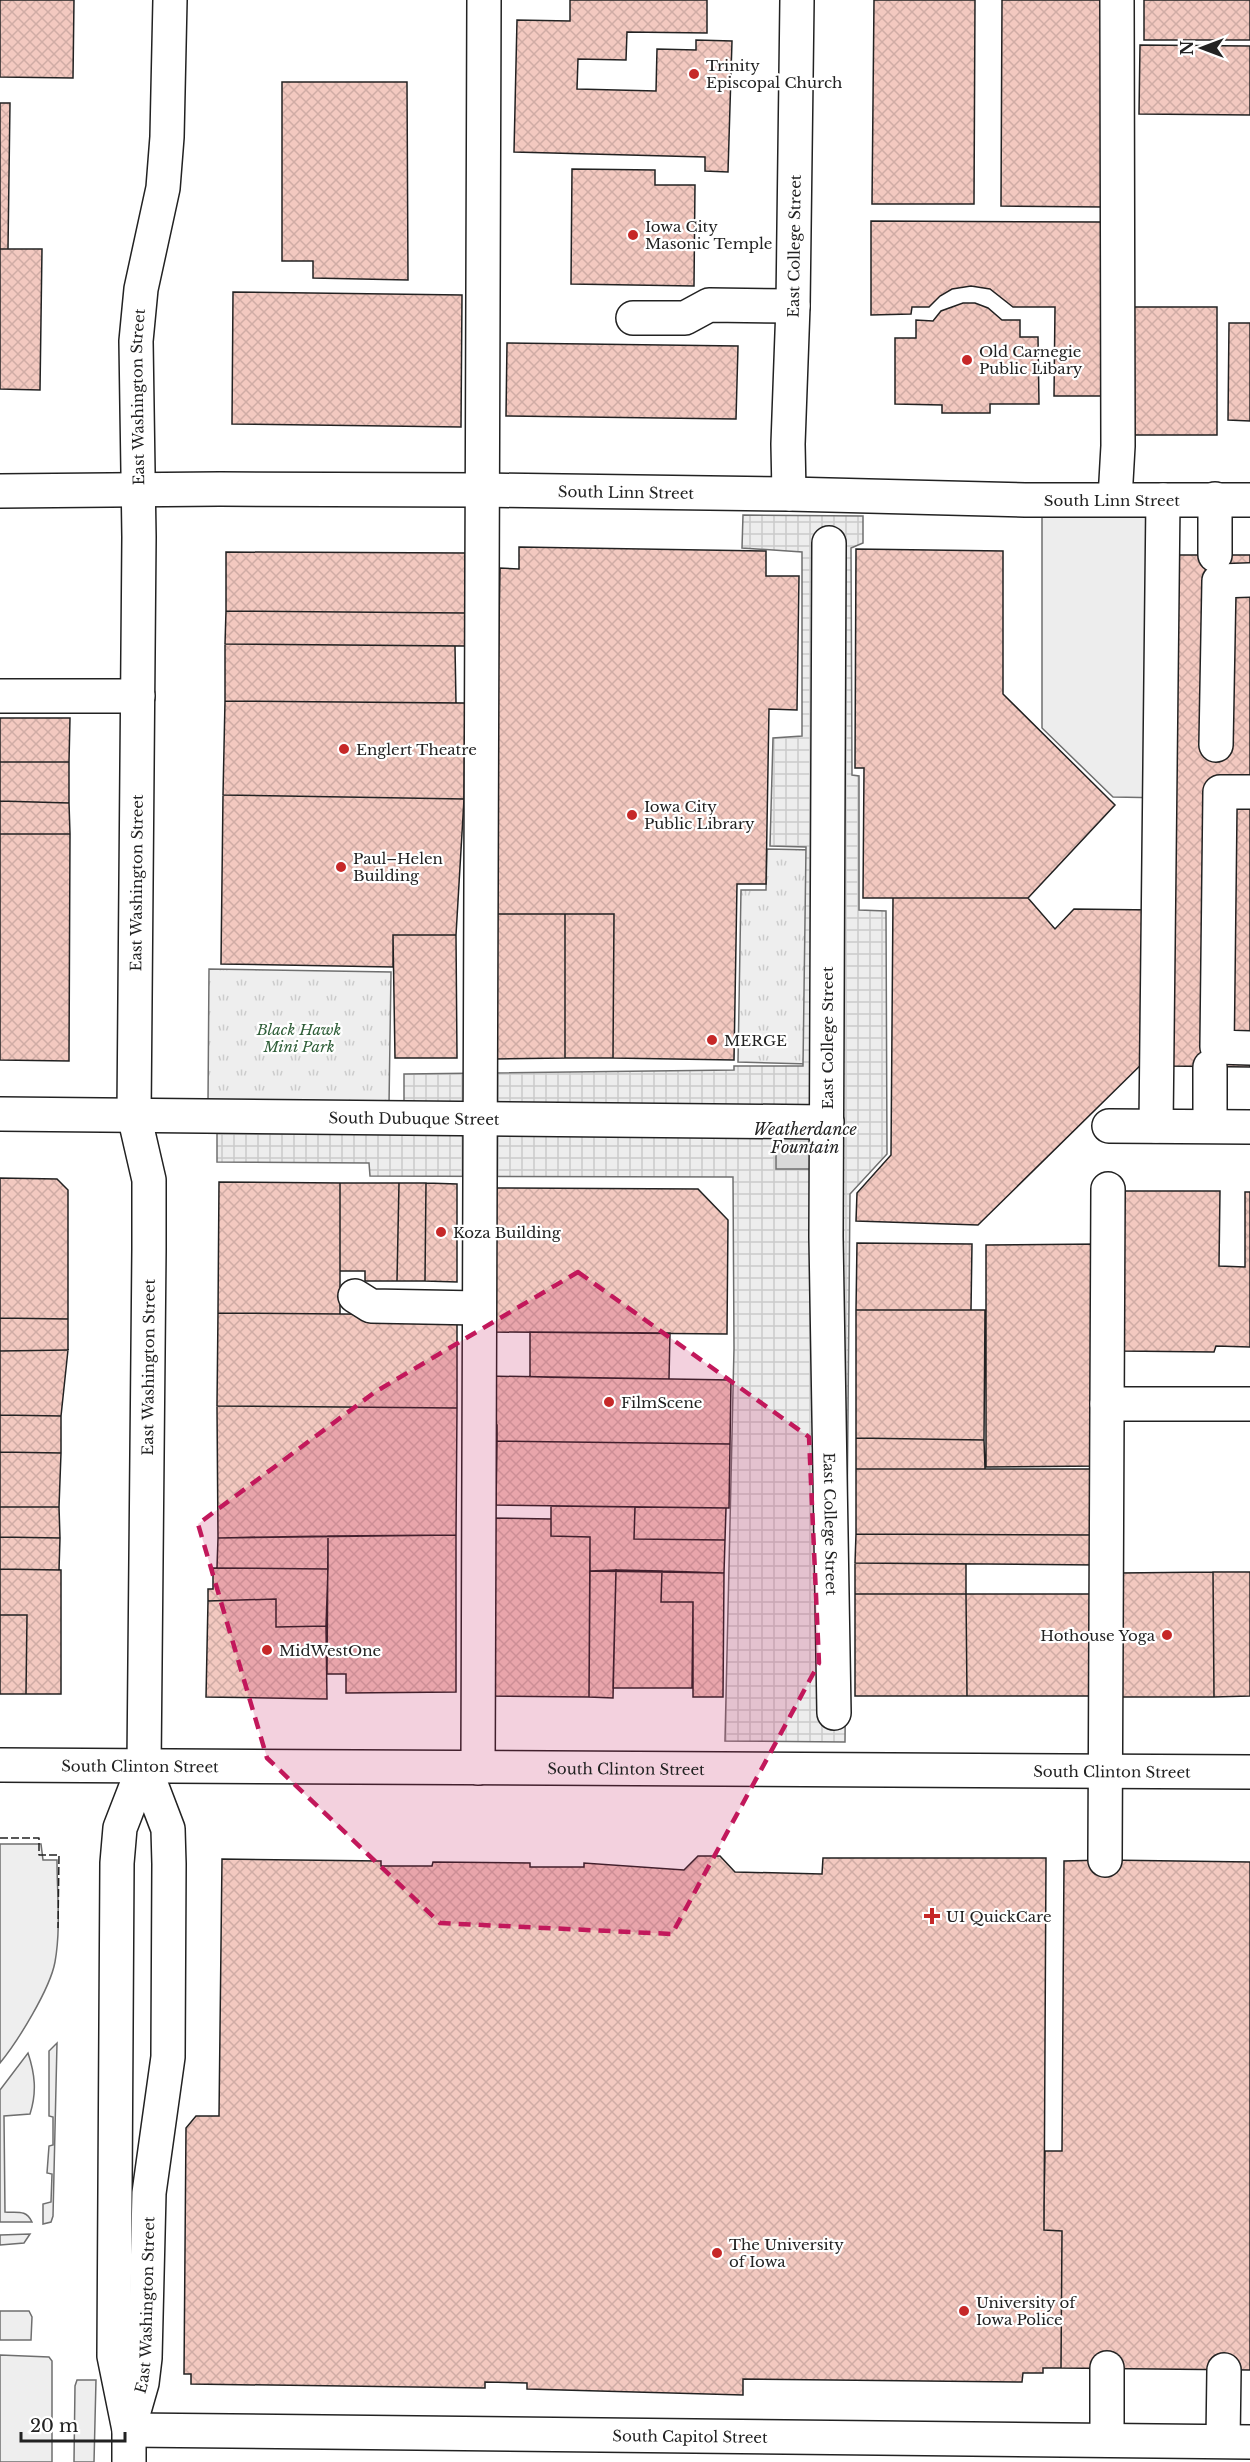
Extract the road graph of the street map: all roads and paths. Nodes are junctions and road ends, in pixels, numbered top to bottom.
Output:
1 (170, 0) edge
2 (484, 0) edge
3 (797, 0) edge
4 (1117, 0) edge
5 (794, 306) junction
6 (633, 318) dead end
7 (481, 490) junction
8 (0, 491) edge
9 (138, 491) junction
10 (789, 494) junction
11 (1115, 499) junction
12 (1215, 499) junction
13 (1163, 500) junction
14 (1250, 500) edge
15 (829, 543) dead end
16 (1215, 555) dead end
17 (1250, 580) edge
18 (0, 696) edge
19 (138, 696) junction
20 (1216, 745) dead end
21 (1250, 792) edge
22 (1250, 1048) edge
23 (1210, 1067) dead end
24 (0, 1114) edge
25 (134, 1115) junction
26 (480, 1119) junction
27 (827, 1122) junction
28 (1109, 1126) dead end
29 (1156, 1126) junction
30 (1210, 1126) junction
31 (1250, 1127) edge
32 (1108, 1189) dead end
33 (355, 1296) dead end
34 (479, 1308) junction
35 (1107, 1404) junction
36 (1250, 1404) edge
37 (834, 1713) dead end
38 (0, 1765) edge
39 (144, 1766) junction
40 (478, 1768) junction
41 (1106, 1771) junction
42 (1250, 1772) edge
43 (1105, 1860) dead end
44 (1107, 2368) dead end
45 (1224, 2370) dead end
46 (129, 2430) junction
47 (1107, 2440) junction
48 (1236, 2441) edge
49 (129, 2462) edge

1 - 9 street, East Washington Street
2 - 7 street
3 - 5 street, East College Street
4 - 11 street
5 - 6 street
5 - 10 street, East College Street
7 - 9 street, South Linn Street
7 - 10 street, South Linn Street
7 - 26 street
8 - 9 street, South Linn Street
9 - 19 street, East Washington Street
10 - 11 street, South Linn Street
11 - 13 street, South Linn Street
12 - 13 street, South Linn Street
12 - 14 street, South Linn Street
12 - 16 street
13 - 29 street
15 - 27 street, East College Street
17 - 20 street
18 - 19 street
19 - 25 street, East Washington Street
21 - 22 street
23 - 30 street
24 - 25 street, South Dubuque Street
25 - 26 street, South Dubuque Street
25 - 39 street, East Washington Street
26 - 27 street, South Dubuque Street
26 - 34 street
27 - 37 street, East College Street
28 - 29 street
29 - 30 street
30 - 31 street
32 - 35 street
33 - 34 street
34 - 40 street
35 - 36 street
35 - 41 street
38 - 39 street, South Clinton Street
39 - 40 street, South Clinton Street
39 - 46 street, East Washington Street
39 - 46 street, East Washington Street
40 - 41 street, South Clinton Street
41 - 42 street, South Clinton Street
41 - 43 street
44 - 47 street
45 - 48 street
46 - 47 street, South Capitol Street
46 - 49 street
47 - 48 street, South Capitol Street

